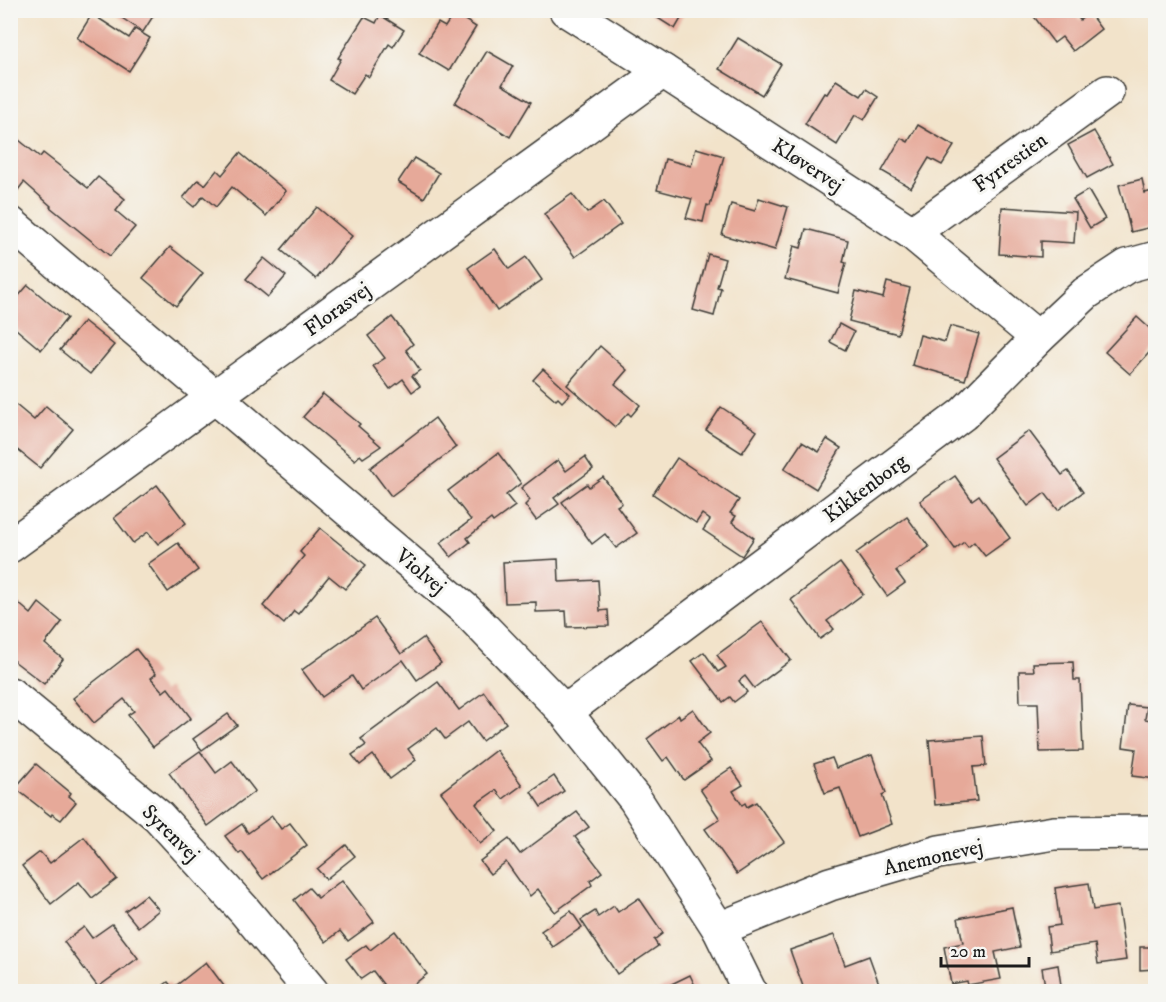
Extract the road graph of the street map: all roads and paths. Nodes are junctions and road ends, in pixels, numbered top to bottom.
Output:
1 (566, 10) edge
2 (663, 71) junction
3 (1107, 92) dead end
4 (10, 223) edge
5 (912, 233) junction
6 (1155, 258) edge
7 (1038, 338) junction
8 (217, 396) junction
9 (10, 546) edge
10 (10, 694) edge
11 (565, 712) junction
12 (1155, 832) edge
13 (720, 929) junction
14 (312, 992) edge
15 (750, 992) edge

1 - 2 street, Kløvervej
2 - 5 street, Kløvervej
2 - 8 street, Florasvej
3 - 5 street, Fyrrestien
4 - 8 street, Violvej
5 - 7 street, Kløvervej
6 - 7 street, Kikkenborg
7 - 11 street, Kikkenborg
8 - 9 street, Florasvej
8 - 11 street, Violvej
10 - 14 street, Syrenvej
11 - 13 street, Violvej
12 - 13 street, Anemonevej
13 - 15 street, Violvej

